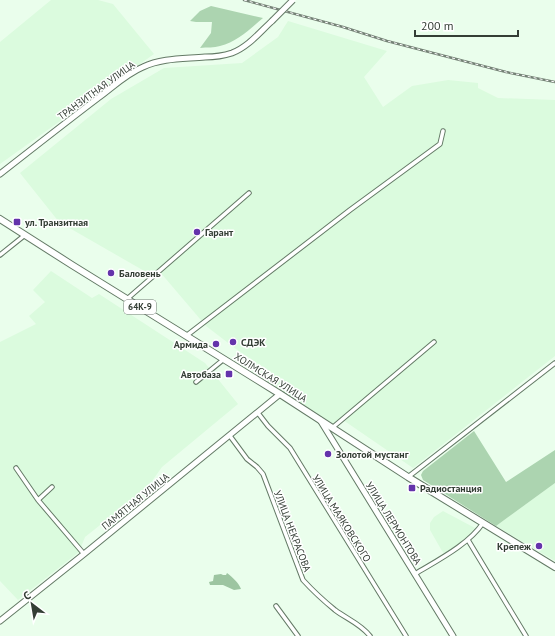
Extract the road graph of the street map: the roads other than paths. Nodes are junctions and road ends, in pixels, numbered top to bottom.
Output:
1 (293, 0) edge
2 (443, 131) dead end
3 (0, 174) edge
4 (249, 193) dead end
5 (0, 219) edge
6 (25, 235) junction
7 (0, 256) edge
8 (127, 299) junction
9 (186, 336) junction
10 (434, 342) dead end
11 (224, 359) junction
12 (555, 363) edge
13 (196, 382) dead end
14 (280, 394) junction
15 (258, 413) junction
16 (320, 420) junction
17 (332, 428) junction
18 (230, 436) junction
19 (16, 468) dead end
20 (408, 477) junction
21 (52, 487) dead end
22 (38, 500) junction
23 (483, 523) junction
24 (468, 540) junction
25 (84, 554) junction
26 (555, 567) edge
27 (415, 574) junction
28 (276, 606) dead end
29 (0, 621) edge
30 (298, 636) edge
31 (370, 636) edge
32 (406, 636) edge
33 (453, 636) edge
34 (526, 636) edge

1 - 3 street, ТРАНЗИТНАЯ УЛИЦА, bridge
2 - 9 street
4 - 8 street
5 - 6 main road, ХОЛМСКАЯ УЛИЦА / 64К-9
6 - 7 street
6 - 8 main road, ХОЛМСКАЯ УЛИЦА / 64К-9
8 - 9 main road, ХОЛМСКАЯ УЛИЦА / 64К-9
9 - 11 main road, ХОЛМСКАЯ УЛИЦА / 64К-9
10 - 17 street
11 - 13 street
11 - 14 main road, ХОЛМСКАЯ УЛИЦА / 64К-9
12 - 20 street
14 - 15 street, ПАМЯТНАЯ УЛИЦА
14 - 16 main road, ХОЛМСКАЯ УЛИЦА / 64К-9
15 - 18 street, ПАМЯТНАЯ УЛИЦА
15 - 32 street, УЛИЦА МАЯКОВСКОГО
16 - 17 main road, ХОЛМСКАЯ УЛИЦА / 64К-9
16 - 27 street, УЛИЦА ЛЕРМОНТОВА
17 - 20 main road, ХОЛМСКАЯ УЛИЦА / 64К-9
18 - 25 street, ПАМЯТНАЯ УЛИЦА
18 - 31 street, УЛИЦА НЕКРАСОВА
19 - 22 street
20 - 23 main road, ХОЛМСКАЯ УЛИЦА / 64К-9
21 - 22 street
22 - 25 street
23 - 24 street
23 - 26 main road, ХОЛМСКАЯ УЛИЦА / 64К-9
24 - 27 street
24 - 34 street
25 - 29 street, ПАМЯТНАЯ УЛИЦА
27 - 33 street, УЛИЦА ЛЕРМОНТОВА
28 - 30 street

